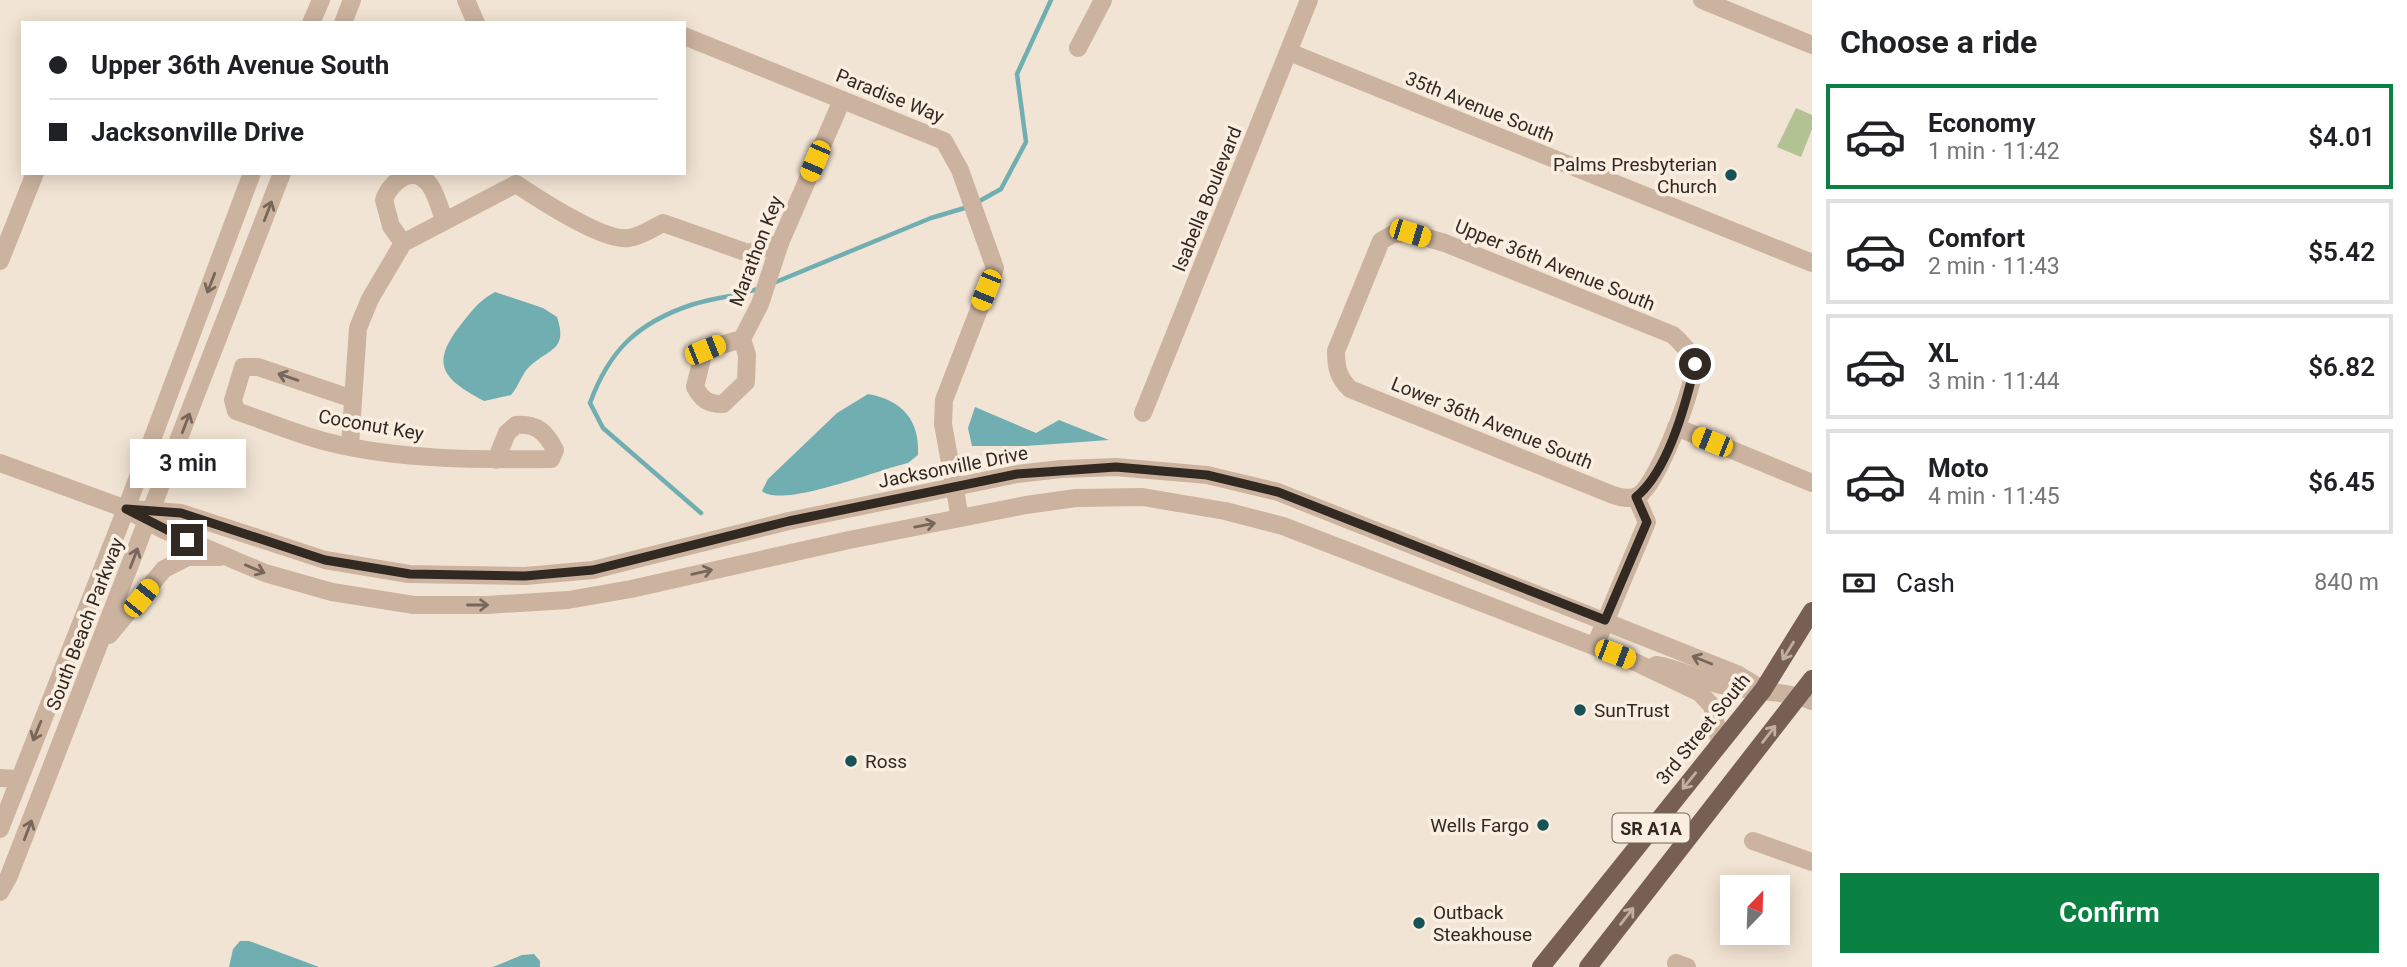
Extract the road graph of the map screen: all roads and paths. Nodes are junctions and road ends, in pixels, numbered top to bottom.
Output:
1 (321, 0) edge
2 (352, 0) edge
3 (466, 0) edge
4 (1103, 0) edge
5 (1309, 0) edge
6 (1702, 0) edge
7 (312, 21) edge
8 (344, 21) edge
9 (475, 21) edge
10 (686, 37) edge
11 (1812, 45) edge
12 (1078, 48) dead end
13 (1289, 52) junction
14 (842, 100) junction
15 (34, 175) edge
16 (251, 175) edge
17 (281, 175) edge
18 (409, 175) edge
19 (414, 175) edge
20 (519, 179) edge
21 (444, 220) junction
22 (403, 243) junction
23 (779, 249) junction
24 (0, 261) edge
25 (1812, 263) edge
26 (1356, 297) joint
27 (742, 339) dead end
28 (352, 399) junction
29 (1143, 413) dead end
30 (1676, 427) junction
31 (350, 445) junction
32 (496, 460) dead end
33 (0, 463) edge
34 (1812, 482) edge
35 (955, 488) junction
36 (1636, 497) junction
37 (126, 509) junction
38 (150, 515) junction
39 (960, 518) junction
40 (230, 558) junction
41 (1812, 611) edge
42 (1605, 620) junction
43 (1595, 646) junction
44 (98, 648) junction
45 (1635, 662) junction
46 (1812, 679) edge
47 (1763, 690) junction
48 (1805, 698) edge
49 (1720, 743) junction
50 (0, 778) edge
51 (18, 779) junction
52 (2, 817) edge
53 (1753, 841) dead end
54 (1812, 862) edge
55 (0, 892) edge
56 (1541, 967) edge
57 (1588, 967) edge

1 - 7 street
2 - 8 street
3 - 9 street
4 - 12 street
5 - 13 street, Isabella Boulevard
6 - 11 street
10 - 14 street, Paradise Way
13 - 25 street, 35th Avenue South
13 - 29 street, Isabella Boulevard
14 - 23 street, Marathon Key
14 - 35 street, Paradise Way
15 - 24 street
16 -> 37 street, South Beach Parkway
38 -> 17 street, South Beach Parkway
18 - 22 street
19 - 21 street
20 - 21 street
20 - 23 street
21 - 22 street
22 - 28 street
23 - 27 street, Marathon Key
26 - 30 street, Upper 36th Avenue South
26 - 36 street, Lower 36th Avenue South
28 - 31 street
28 -> 31 street, Coconut Key
30 - 34 street
30 - 36 street
31 - 32 street, Coconut Key
33 - 37 street, Jacksonville Drive
35 - 38 street, Jacksonville Drive
35 - 39 street, Paradise Way
35 - 42 street, Jacksonville Drive
36 - 42 street
37 - 38 street, Jacksonville Drive
37 -> 51 street, South Beach Parkway
38 - 40 street, Jacksonville Drive
44 -> 38 street, South Beach Parkway
40 -> 39 street, Jacksonville Drive
39 - 43 street, Jacksonville Drive
40 - 44 street
41 -> 47 main road, 3rd Street South / SR A1A
42 - 43 street
47 -> 42 street, Jacksonville Drive
43 - 45 street, Jacksonville Drive
55 -> 44 street, South Beach Parkway
45 - 47 street, Jacksonville Drive
45 - 49 street, Jacksonville Drive
46 - 48 main road, SR A1A
47 - 48 street, Jacksonville Drive
47 - 49 main road, 3rd Street South / SR A1A
57 -> 48 main road, SR A1A
49 -> 56 main road, 3rd Street South / SR A1A
50 - 51 street
51 - 52 street, South Beach Parkway
53 - 54 street

